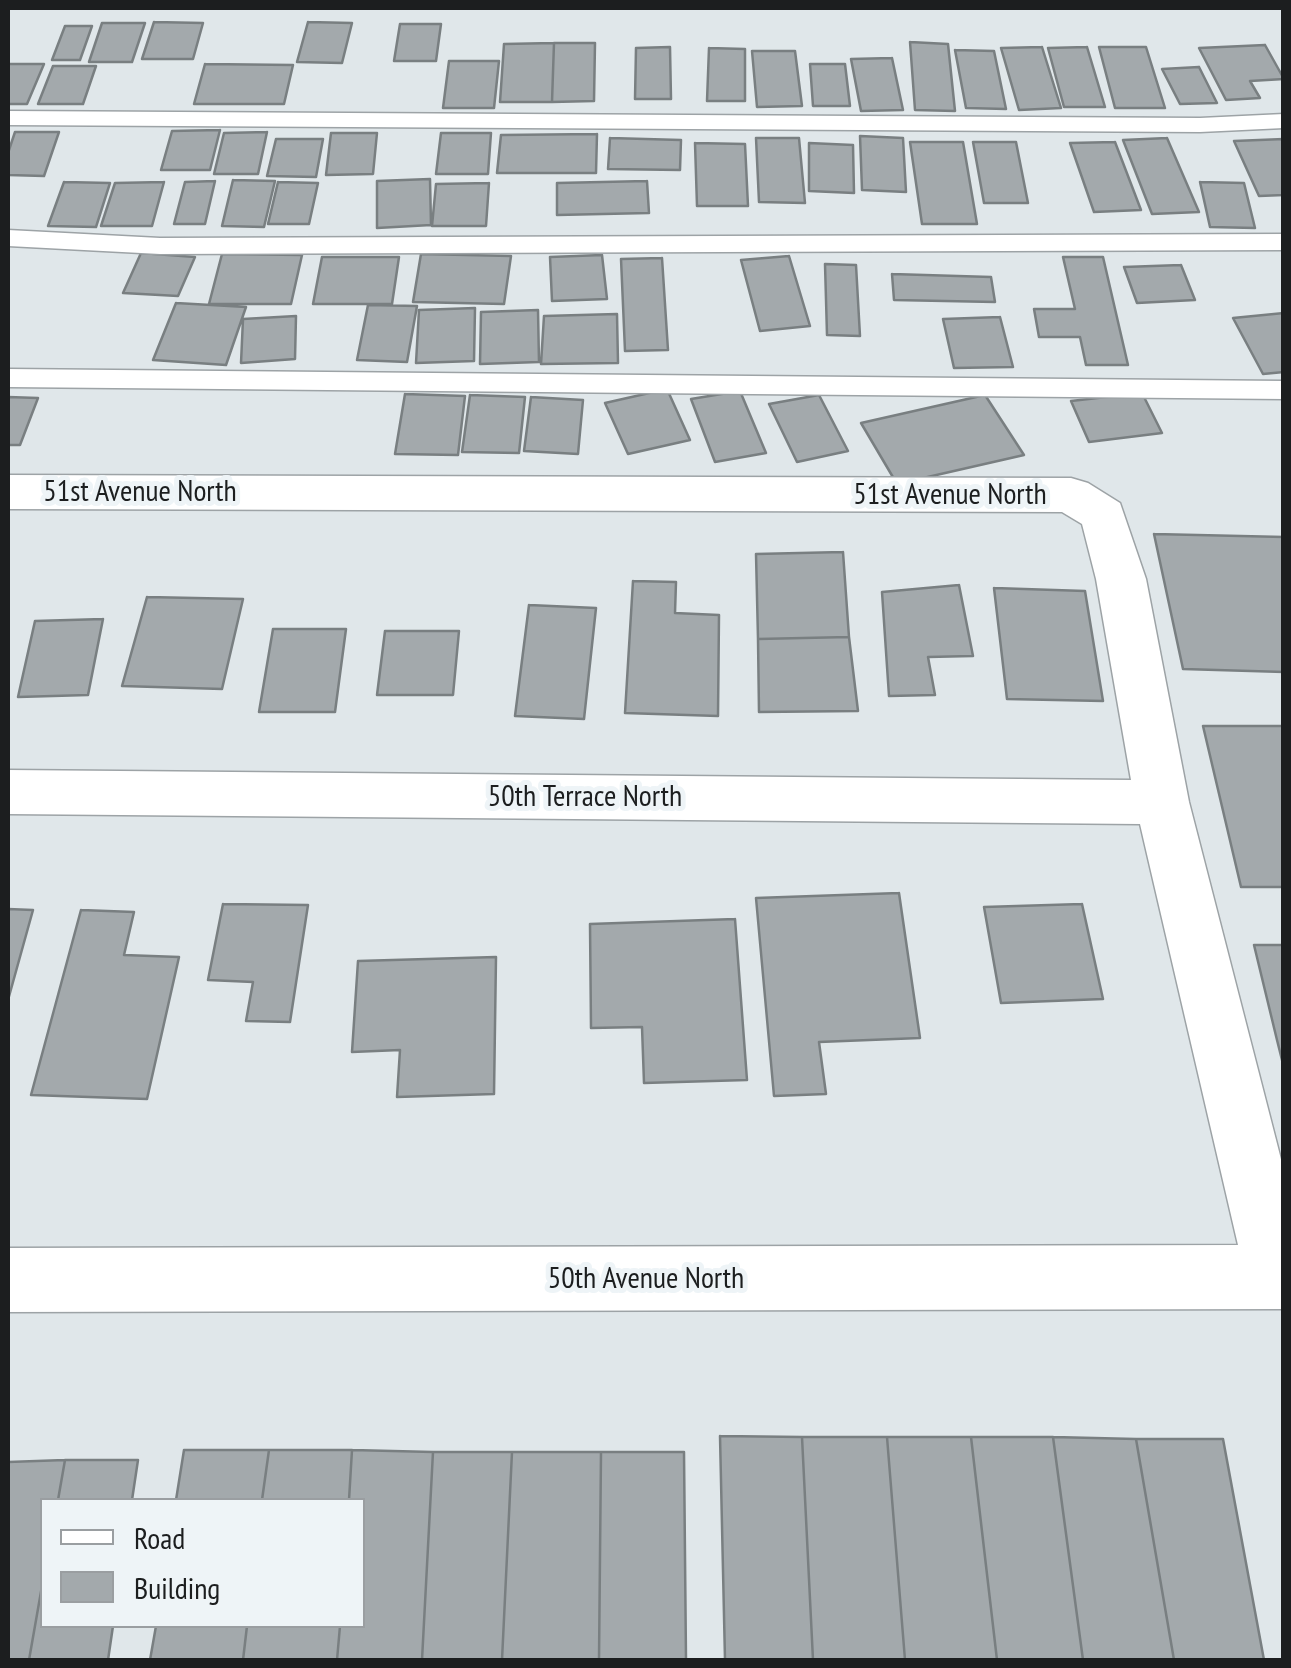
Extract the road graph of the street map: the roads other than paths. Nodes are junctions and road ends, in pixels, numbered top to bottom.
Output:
1 (8, 118) edge
2 (1284, 121) edge
3 (8, 238) edge
4 (1284, 242) edge
5 (8, 378) edge
6 (1284, 390) edge
7 (8, 492) edge
8 (8, 792) edge
9 (1162, 802) junction
10 (1281, 1277) edge
11 (8, 1280) edge

1 - 2 lane
3 - 4 lane
5 - 6 lane
7 - 9 street, 51st Avenue North
8 - 9 street, 50th Terrace North
9 - 10 street, 51st Avenue North
10 - 11 street, 50th Avenue North

